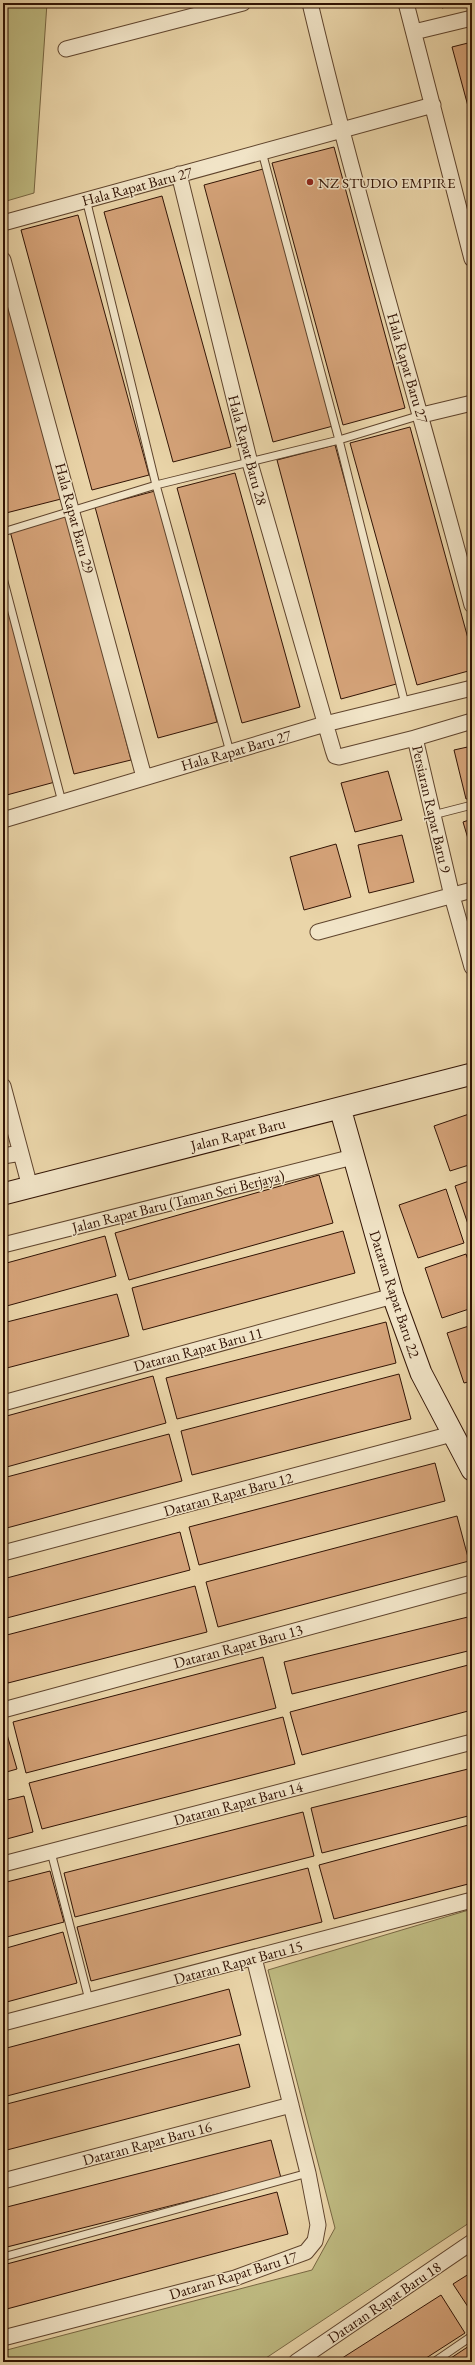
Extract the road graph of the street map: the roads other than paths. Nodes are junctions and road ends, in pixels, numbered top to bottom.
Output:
1 (243, 3) edge
2 (310, 3) edge
3 (406, 3) edge
4 (472, 18) edge
5 (414, 32) junction
6 (66, 50) dead end
7 (433, 105) junction
8 (341, 132) junction
9 (262, 152) junction
10 (179, 174) junction
11 (86, 199) junction
12 (3, 223) edge
13 (468, 223) edge
14 (472, 259) edge
15 (3, 260) edge
16 (472, 403) edge
17 (422, 415) junction
18 (339, 440) junction
19 (250, 463) junction
20 (156, 484) junction
21 (72, 509) junction
22 (3, 532) edge
23 (3, 578) edge
24 (472, 604) edge
25 (472, 688) edge
26 (405, 704) junction
27 (472, 721) edge
28 (325, 724) junction
29 (415, 738) junction
30 (230, 752) junction
31 (144, 777) junction
32 (62, 802) junction
33 (472, 805) edge
34 (433, 815) junction
35 (3, 820) edge
36 (472, 890) edge
37 (452, 896) junction
38 (318, 932) dead end
39 (472, 967) edge
40 (472, 1074) edge
41 (3, 1086) edge
42 (340, 1108) junction
43 (20, 1153) junction
44 (3, 1156) edge
45 (353, 1157) junction
46 (30, 1187) junction
47 (3, 1194) edge
48 (3, 1245) edge
49 (394, 1296) junction
50 (3, 1403) edge
51 (452, 1434) junction
52 (472, 1470) edge
53 (3, 1553) edge
54 (472, 1583) edge
55 (3, 1710) edge
56 (472, 1742) edge
57 (51, 1852) junction
58 (3, 1864) edge
59 (472, 1900) edge
60 (254, 1958) junction
61 (89, 2000) junction
62 (3, 2023) edge
63 (291, 2105) junction
64 (308, 2173) junction
65 (3, 2181) edge
66 (472, 2242) edge
67 (3, 2257) edge
68 (472, 2336) edge
69 (3, 2338) edge
70 (296, 2362) edge
71 (434, 2362) edge

1 - 6 street
2 - 8 street
3 - 5 street
4 - 5 street
5 - 7 street
7 - 8 street, Hala Rapat Baru 27
7 - 13 street
8 - 9 street, Hala Rapat Baru 27
8 - 17 street, Hala Rapat Baru 27
9 - 10 street, Hala Rapat Baru 27
9 - 18 lane
10 - 11 street, Hala Rapat Baru 27
10 - 19 street, Hala Rapat Baru 28
11 - 12 street, Hala Rapat Baru 27
11 - 20 lane
13 - 14 street
15 - 21 street, Hala Rapat Baru 29
16 - 17 street
17 - 18 lane
17 - 24 street, Hala Rapat Baru 27
18 - 19 lane
18 - 26 lane
19 - 20 lane
19 - 28 street, Hala Rapat Baru 28
20 - 21 lane
20 - 30 lane
21 - 22 lane
21 - 31 street, Hala Rapat Baru 29
23 - 32 lane
25 - 26 street, Hala Rapat Baru 27
26 - 28 street, Hala Rapat Baru 27
27 - 29 street
28 - 29 street, Persiaran Rapat Baru 9
28 - 30 street, Hala Rapat Baru 27
29 - 34 street, Persiaran Rapat Baru 9
30 - 31 street, Hala Rapat Baru 27
31 - 32 street, Hala Rapat Baru 27
32 - 35 street, Hala Rapat Baru 27
33 - 34 lane
34 - 37 street, Persiaran Rapat Baru 9
36 - 37 street
37 - 38 street
37 - 39 street, Persiaran Rapat Baru 9
40 - 42 street, Jalan Rapat Baru
41 - 43 street
42 - 45 street, Dataran Rapat Baru 22
42 - 46 street, Jalan Rapat Baru
43 - 44 street
43 - 46 street
45 - 48 street, Jalan Rapat Baru (Taman Seri Berjaya)
45 - 49 street, Dataran Rapat Baru 22
46 - 47 street, Jalan Rapat Baru
49 - 50 street, Dataran Rapat Baru 11
49 - 51 street, Dataran Rapat Baru 22
51 - 52 street, Dataran Rapat Baru 22
51 - 53 street, Dataran Rapat Baru 12
54 - 55 street, Dataran Rapat Baru 13
56 - 57 street, Dataran Rapat Baru 14
57 - 58 street, Dataran Rapat Baru 14
57 - 61 lane
59 - 60 street, Dataran Rapat Baru 15
60 - 61 street, Dataran Rapat Baru 15
60 - 63 street, Dataran Rapat Baru 17
61 - 62 street, Dataran Rapat Baru 15
63 - 64 street, Dataran Rapat Baru 17
63 - 65 street, Dataran Rapat Baru 16
64 - 67 lane
64 - 69 street, Dataran Rapat Baru 17
66 - 70 street, Dataran Rapat Baru 18
68 - 71 lane

